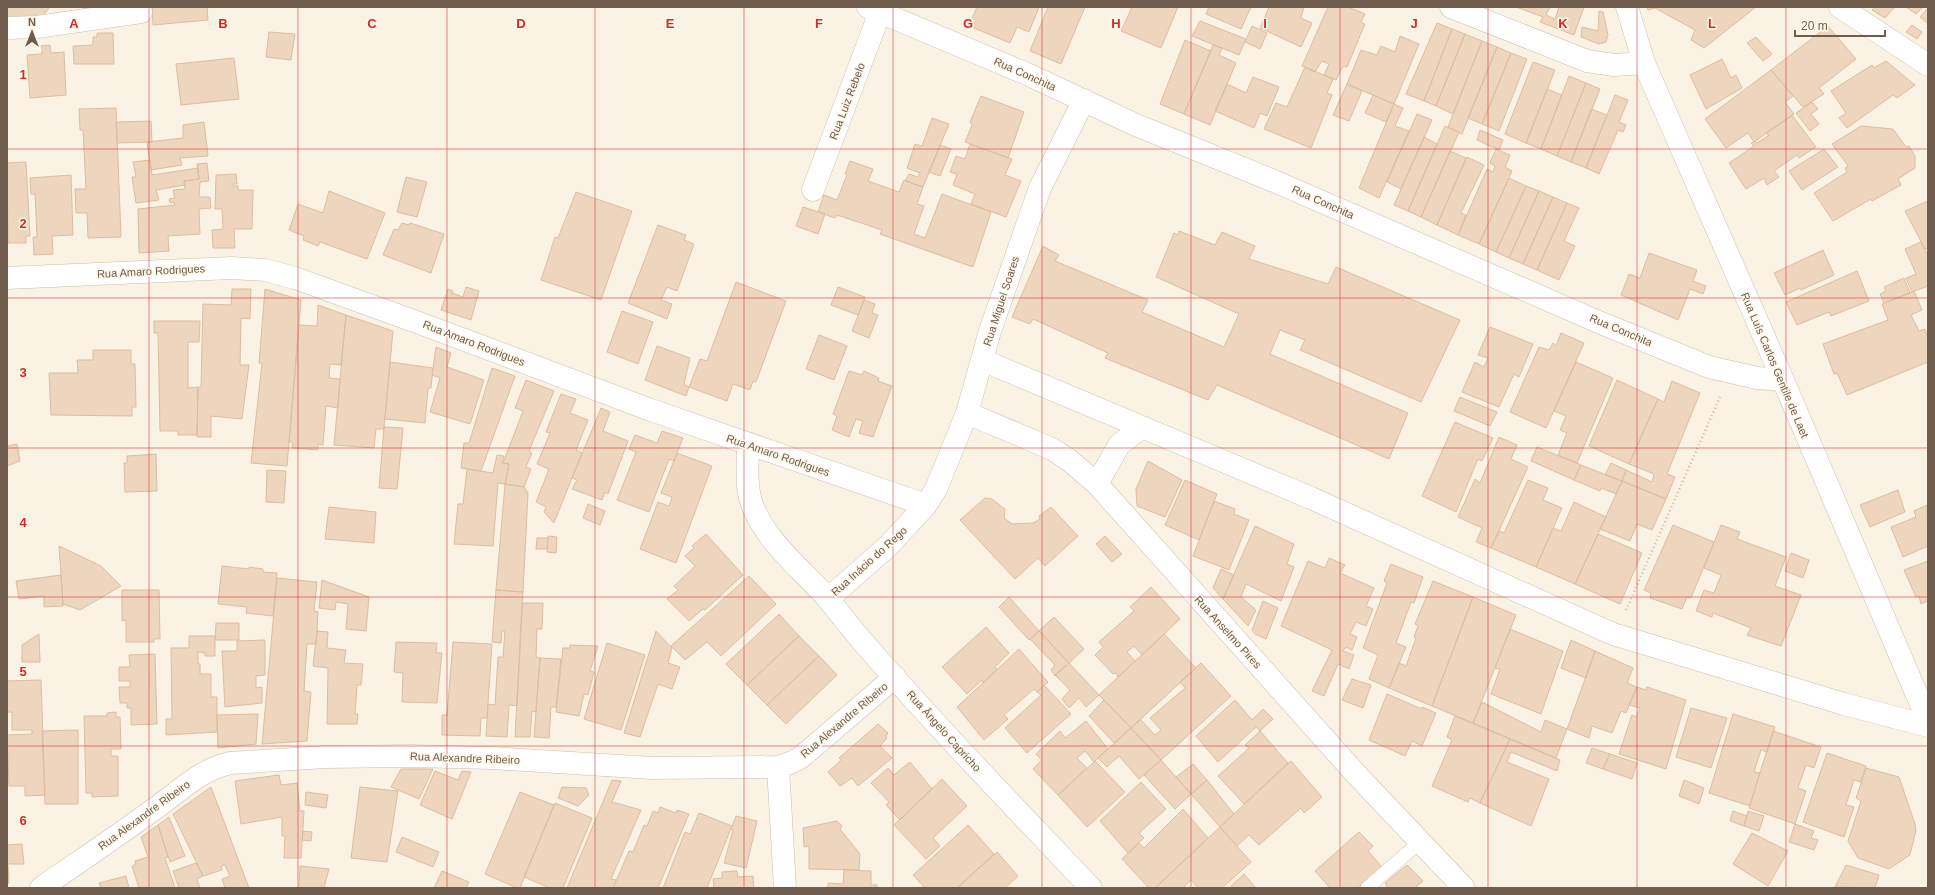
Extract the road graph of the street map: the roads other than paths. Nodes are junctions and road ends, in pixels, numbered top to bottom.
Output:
1 (1451, 7) edge
2 (1627, 7) edge
3 (1840, 7) edge
4 (874, 10) edge
5 (141, 12) dead end
6 (7, 28) edge
7 (1644, 63) junction
8 (1928, 65) edge
9 (1084, 100) junction
10 (814, 190) dead end
11 (7, 278) edge
12 (982, 360) junction
13 (1783, 380) junction
14 (967, 413) junction
15 (1142, 426) junction
16 (748, 444) junction
17 (1097, 484) junction
18 (926, 505) junction
19 (828, 599) junction
20 (895, 677) junction
21 (1928, 721) edge
22 (1928, 726) edge
23 (778, 768) junction
24 (1420, 842) junction
25 (41, 888) edge
26 (785, 888) edge
27 (1091, 888) edge
28 (1367, 888) edge
29 (1464, 888) edge

1 - 7 street
2 - 7 street, Rua Luís Carlos Gentile de Laet
3 - 8 street
4 - 9 street, Rua Conchita
4 - 10 street, Rua Luiz Rebelo
5 - 6 street
7 - 13 street, Rua Luís Carlos Gentile de Laet
9 - 12 street, Rua Miguel Soares
9 - 13 street, Rua Conchita
11 - 16 street, Rua Amaro Rodrigues
12 - 14 street, Rua Miguel Soares
12 - 15 street
13 - 21 street, Rua Luís Carlos Gentile de Laet
14 - 17 street, Rua Anselmo Pires
14 - 18 street, Rua Miguel Soares
15 - 17 street
15 - 22 street
16 - 18 street, Rua Amaro Rodrigues
16 - 19 street, Rua Ângelo Capricho
17 - 24 street, Rua Anselmo Pires
18 - 19 street, Rua Inácio do Rego
19 - 20 street, Rua Ângelo Capricho
20 - 23 street, Rua Alexandre Ribeiro
20 - 27 street, Rua Ângelo Capricho
23 - 25 street, Rua Alexandre Ribeiro
23 - 26 street
24 - 28 lane
24 - 29 street, Rua Anselmo Pires

